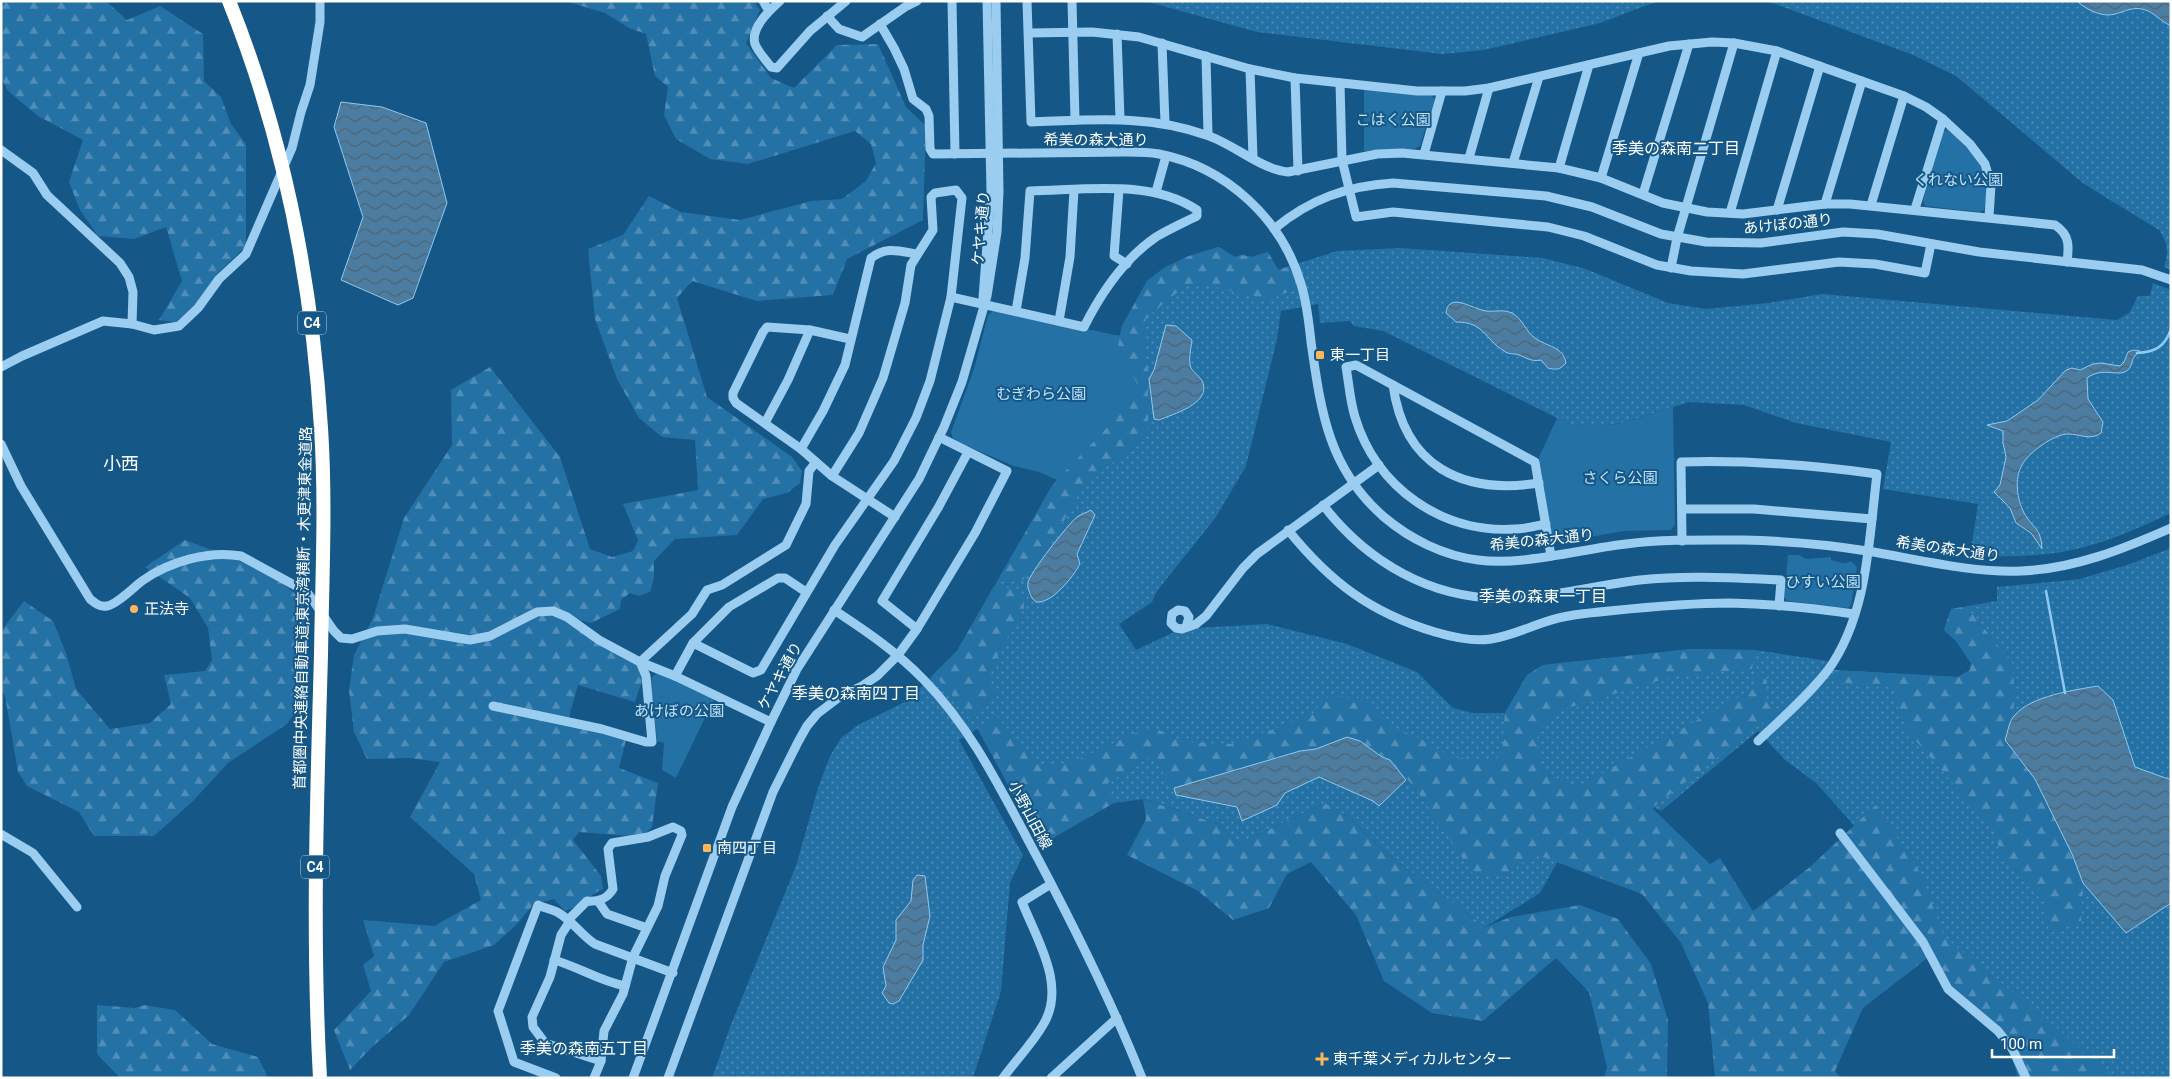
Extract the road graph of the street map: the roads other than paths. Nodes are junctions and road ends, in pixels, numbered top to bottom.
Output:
1 (228, 1) edge
2 (320, 1) edge
3 (763, 1) edge
4 (780, 1) edge
5 (846, 1) edge
6 (917, 1) edge
7 (952, 1) edge
8 (987, 1) edge
9 (996, 1) edge
10 (1027, 1) edge
11 (1072, 1) edge
12 (769, 12) junction
13 (827, 16) junction
14 (880, 24) junction
15 (1073, 32) junction
16 (1029, 33) junction
17 (1117, 34) junction
18 (1162, 43) junction
19 (1734, 43) junction
20 (1689, 44) junction
21 (1777, 51) junction
22 (1639, 54) junction
23 (1206, 56) junction
24 (1589, 65) junction
25 (1820, 66) junction
26 (1250, 69) junction
27 (1539, 76) junction
28 (1294, 78) junction
29 (1862, 81) junction
30 (1340, 83) junction
31 (1489, 88) junction
32 (1442, 92) junction
33 (1904, 96) junction
34 (1120, 119) junction
35 (1943, 119) junction
36 (1075, 120) junction
37 (1165, 122) junction
38 (1208, 135) junction
39 (1, 150) edge
40 (955, 154) junction
41 (994, 154) junction
42 (1424, 154) junction
43 (1166, 156) junction
44 (1253, 158) junction
45 (1469, 158) junction
46 (1342, 160) junction
47 (1513, 163) junction
48 (1559, 168) junction
49 (1298, 170) junction
50 (1601, 178) junction
51 (1349, 189) junction
52 (1074, 190) junction
53 (1118, 190) junction
54 (1156, 192) junction
55 (1643, 194) junction
56 (1825, 204) junction
57 (1871, 205) junction
58 (1686, 208) junction
59 (1915, 209) junction
60 (1777, 210) junction
61 (1730, 213) junction
62 (1989, 217) junction
63 (1274, 229) junction
64 (1677, 238) junction
65 (1931, 244) junction
66 (916, 254) junction
67 (2068, 262) junction
68 (1126, 264) junction
69 (1671, 268) junction
70 (2171, 280) edge
71 (951, 297) junction
72 (983, 304) junction
73 (1016, 311) junction
74 (1059, 321) junction
75 (132, 324) junction
76 (810, 330) junction
77 (850, 339) junction
78 (1, 367) edge
79 (1393, 385) junction
80 (765, 423) junction
81 (939, 437) junction
82 (1, 444) edge
83 (801, 449) junction
84 (968, 452) junction
85 (816, 462) junction
86 (1379, 465) junction
87 (832, 476) junction
88 (1539, 483) junction
89 (1353, 484) junction
90 (867, 500) junction
91 (1323, 505) junction
92 (1682, 509) junction
93 (895, 517) junction
94 (1872, 519) junction
95 (1546, 524) junction
96 (2171, 528) edge
97 (1288, 530) junction
98 (1682, 541) junction
99 (1868, 551) junction
100 (1551, 556) junction
101 (806, 592) junction
102 (1779, 606) junction
103 (834, 610) junction
104 (1854, 614) junction
105 (1189, 617) junction
106 (1196, 624) junction
107 (1186, 627) junction
108 (917, 629) junction
109 (693, 644) junction
110 (898, 655) junction
111 (640, 662) junction
112 (675, 676) junction
113 (493, 706) dead end
114 (771, 722) junction
115 (1758, 741) dead end
116 (1, 834) edge
117 (1840, 834) dead end
118 (1051, 884) junction
119 (598, 902) junction
120 (77, 907) dead end
121 (569, 921) junction
122 (647, 928) junction
123 (633, 957) junction
124 (554, 960) junction
125 (672, 972) junction
126 (625, 986) junction
127 (1117, 1018) junction
128 (600, 1061) junction
129 (542, 1075) edge
130 (320, 1078) edge
131 (556, 1078) edge
132 (594, 1078) edge
133 (633, 1078) edge
134 (668, 1078) edge
135 (1003, 1078) edge
136 (1051, 1078) edge
137 (1142, 1078) edge
138 (2026, 1078) edge

1 - 130 highway, 首都圏中央連絡自動車道;東京湾横断・木更津東金道路 / C4, bridge
2 - 75 street
3 - 12 street
4 - 12 street
5 - 13 street
6 - 14 street
7 - 40 street
8 - 41 street
9 - 41 street
10 - 16 street
11 - 15 street
12 - 13 street
13 - 14 street
14 - 40 street, 希美の森大通り
15 - 16 street
15 - 17 street
15 - 36 street
16 - 36 street
17 - 18 street
17 - 34 street
18 - 23 street
18 - 37 street
19 - 20 street
19 - 21 street
19 - 58 street
20 - 22 street
20 - 55 street
21 - 25 street
21 - 61 street
22 - 24 street
22 - 50 street
23 - 26 street
23 - 38 street
24 - 27 street
24 - 48 street
25 - 29 street
25 - 60 street
26 - 28 street
26 - 44 street
27 - 31 street
27 - 47 street
28 - 30 street
28 - 49 street
29 - 33 street
29 - 56 street
30 - 32 street
30 - 46 street
31 - 32 street
31 - 45 street
32 - 42 street
33 - 35 street
33 - 57 street
34 - 36 street
34 - 37 street
35 - 59 street
35 - 62 street
37 - 38 street
38 - 44 street
39 - 75 street
40 - 41 street, 希美の森大通り
41 - 43 street, 希美の森大通り
41 - 72 street, ケヤキ通り
42 - 45 street
42 - 46 street
43 - 54 street
43 - 63 street, 希美の森大通り
44 - 49 street
45 - 47 street
46 - 49 street
46 - 51 street
47 - 48 street
48 - 50 street
50 - 55 street
51 - 63 street, あけぼの通り
51 - 64 street, あけぼの通り
51 - 69 street
52 - 53 street
52 - 73 street
52 - 74 street
53 - 54 street
53 - 68 street
54 - 68 street
55 - 58 street
56 - 57 street
56 - 60 street
57 - 59 street
58 - 61 street
58 - 64 street
59 - 62 street
60 - 61 street
62 - 67 street
63 - 89 street, 希美の森大通り
64 - 65 street, あけぼの通り
64 - 69 street
65 - 67 street, あけぼの通り
65 - 69 street
66 - 71 street
66 - 77 street
66 - 87 street
67 - 70 street, あけぼの通り
68 - 74 street
71 - 72 street
71 - 90 street
72 - 73 street
72 - 81 street, ケヤキ通り
73 - 74 street
75 - 78 street
76 - 77 street
76 - 80 street
76 - 80 street
77 - 83 street
79 - 86 street
79 - 88 street
79 - 88 street
80 - 83 street
81 - 84 street
81 - 93 street, ケヤキ通り
82 - 111 street
83 - 85 street
84 - 108 street
84 - 108 street
85 - 87 street
85 - 111 street
86 - 89 street
86 - 95 street
87 - 90 street
88 - 95 street
89 - 91 street
89 - 100 street, 希美の森大通り
90 - 93 street
90 - 101 street
91 - 97 street
91 - 102 street
92 - 94 street
92 - 94 street
92 - 98 street
93 - 103 street, ケヤキ通り
94 - 99 street
95 - 100 street
96 - 99 street, 希美の森大通り
97 - 102 street
97 - 106 street
98 - 99 street, 希美の森大通り
98 - 100 street, 希美の森大通り
99 - 104 street
101 - 109 street
101 - 109 street
102 - 104 street
103 - 110 street, 小野山田線
103 - 114 street, ケヤキ通り
104 - 115 street
105 - 106 street
105 - 107 street
105 - 107 street
106 - 107 street
108 - 110 street
109 - 112 street
110 - 118 street, 小野山田線
110 - 134 street
111 - 112 street
111 - 113 street
112 - 114 street
114 - 125 street, ケヤキ通り
116 - 120 street
117 - 138 street
118 - 127 street, 小野山田線
118 - 135 street
119 - 121 street
119 - 122 street
119 - 122 street
121 - 123 street
121 - 124 street
121 - 129 street
122 - 123 street
123 - 125 street
123 - 126 street
124 - 126 street
124 - 128 street
125 - 133 street, ケヤキ通り
126 - 128 street
127 - 136 street
127 - 137 street, 小野山田線
128 - 132 street
129 - 131 street

